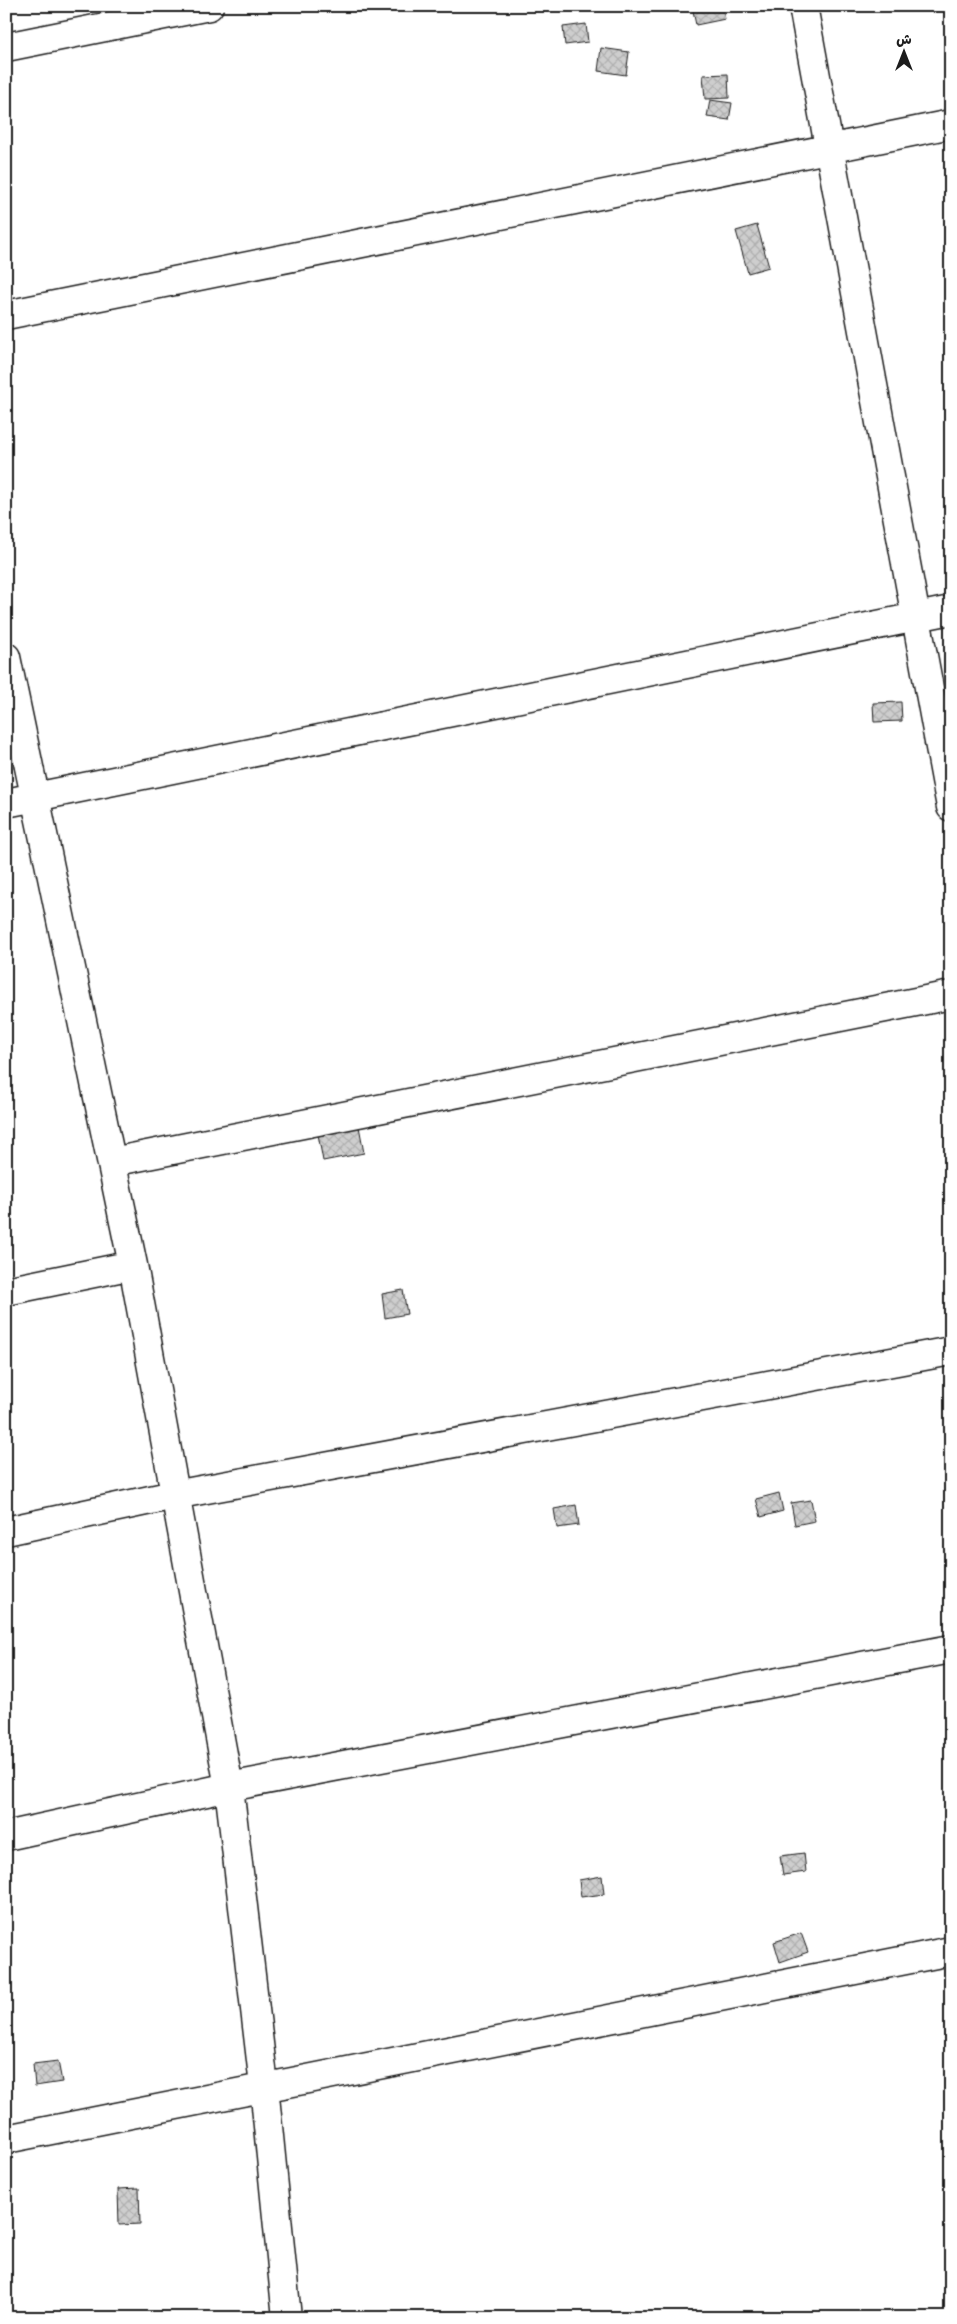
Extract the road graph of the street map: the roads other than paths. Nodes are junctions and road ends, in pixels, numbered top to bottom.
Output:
1 (209, 6) edge
2 (803, 6) edge
3 (6, 47) edge
4 (951, 124) edge
5 (829, 149) junction
6 (6, 314) edge
7 (951, 610) edge
8 (917, 617) junction
9 (6, 657) edge
10 (36, 797) junction
11 (6, 803) edge
12 (951, 807) edge
13 (951, 995) edge
14 (112, 1162) junction
15 (133, 1265) junction
16 (6, 1291) edge
17 (951, 1351) edge
18 (174, 1496) junction
19 (6, 1531) edge
20 (951, 1649) edge
21 (229, 1787) junction
22 (6, 1836) edge
23 (951, 1951) edge
24 (264, 2086) junction
25 (6, 2139) edge
26 (287, 2318) edge

1 - 3 street
2 - 5 street
4 - 5 street
5 - 6 street
5 - 8 street
7 - 8 street
8 - 10 street
8 - 12 street
9 - 10 street
10 - 11 street
10 - 14 street
13 - 14 street
14 - 15 street
15 - 16 street
15 - 18 street
17 - 18 street
18 - 19 street
18 - 21 street
20 - 21 street
21 - 22 street
21 - 24 street
23 - 24 street
24 - 25 street
24 - 26 street

